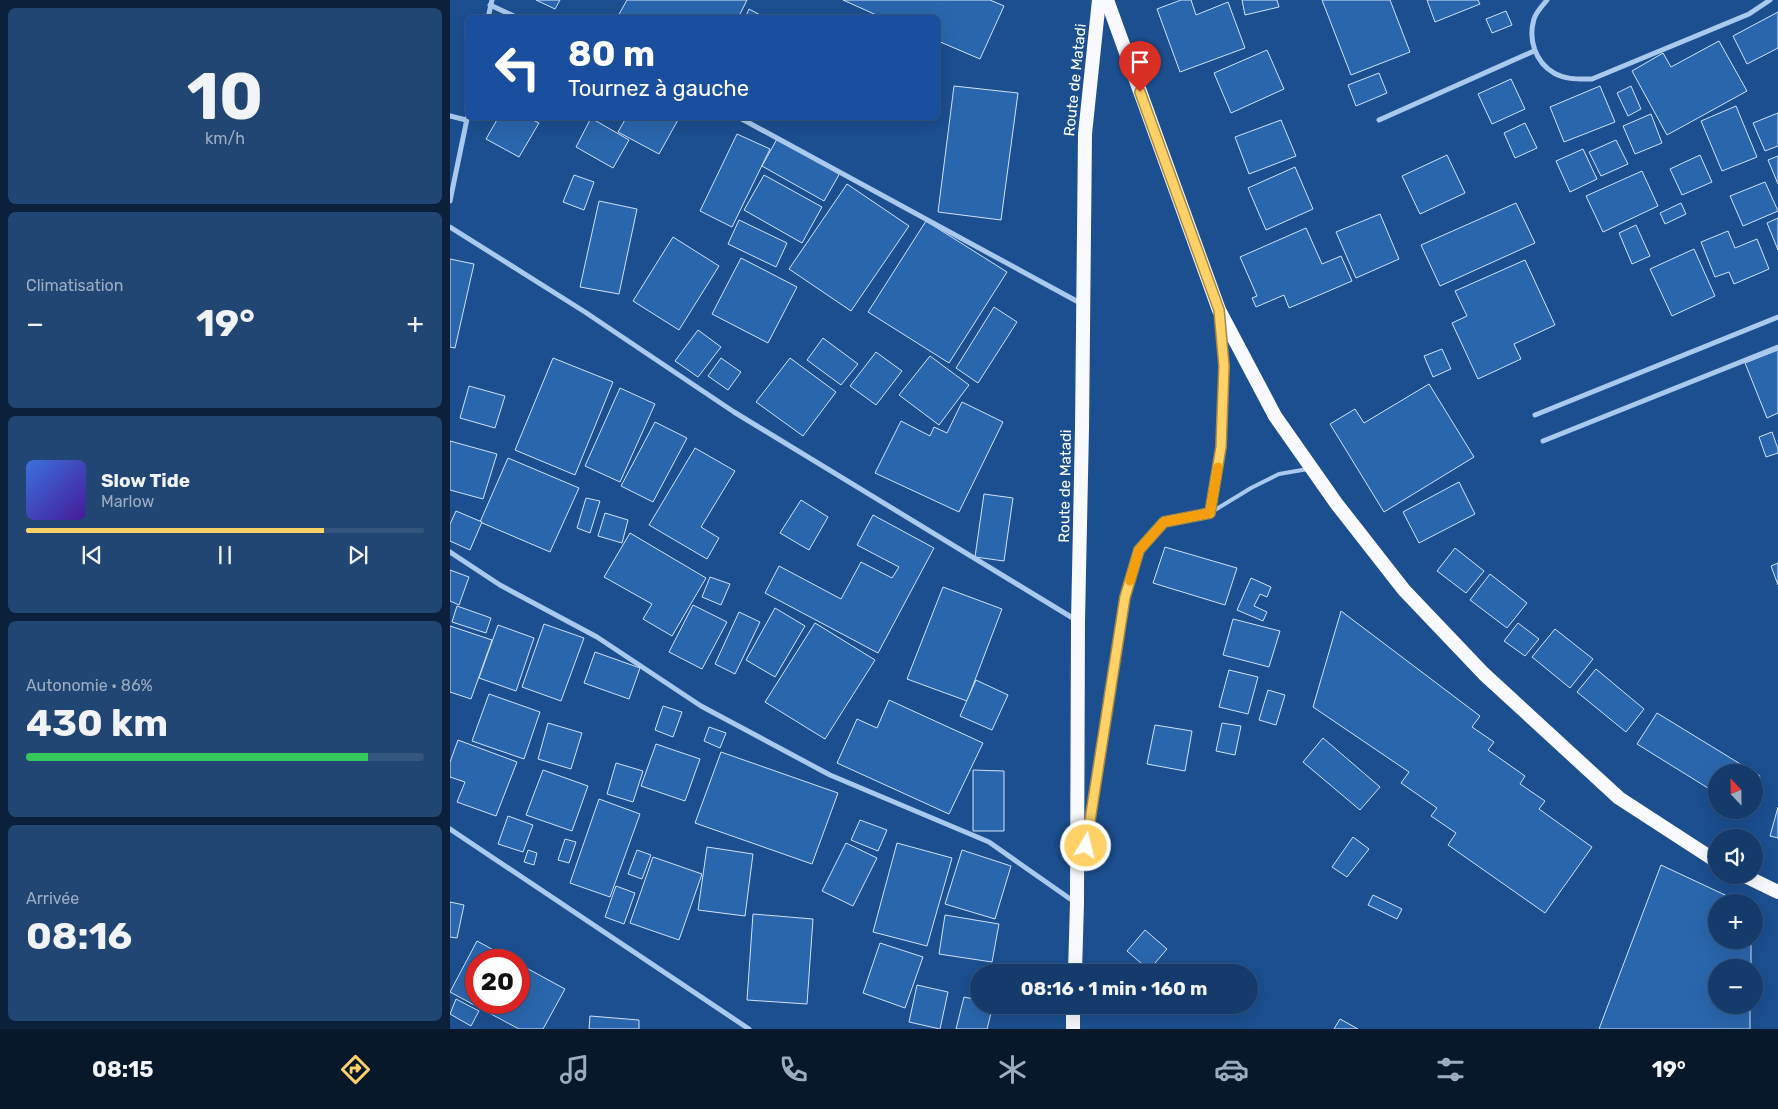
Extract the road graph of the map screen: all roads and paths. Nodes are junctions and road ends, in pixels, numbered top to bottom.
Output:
1 (1099, 0) edge
2 (1107, 0) edge
3 (1548, 0) edge
4 (1770, 0) edge
5 (491, 2) edge
6 (489, 15) edge
7 (513, 15) edge
8 (1534, 51) junction
9 (450, 116) edge
10 (465, 117) edge
11 (466, 120) edge
12 (744, 120) edge
13 (1379, 120) dead end
14 (450, 201) edge
15 (450, 227) edge
16 (1084, 305) junction
17 (1219, 310) junction
18 (1778, 317) edge
19 (1778, 347) edge
20 (1535, 415) dead end
21 (1544, 441) dead end
22 (1312, 469) junction
23 (1210, 513) junction
24 (450, 552) edge
25 (1078, 621) junction
26 (450, 829) edge
27 (1708, 856) edge
28 (1762, 884) edge
29 (1778, 892) edge
30 (1077, 903) junction
31 (1075, 964) edge
32 (1074, 1014) edge
33 (749, 1029) edge
34 (1073, 1029) edge

1 - 16 highway, Route de Matadi
2 - 17 highway
3 - 8 street
4 - 8 street
5 - 6 street
5 - 7 street
8 - 13 street
9 - 10 street
11 - 14 street
12 - 16 street
15 - 25 street
16 - 25 highway, Route de Matadi
17 - 22 highway
17 - 23 lane
18 - 20 street
19 - 21 street
22 - 23 lane
22 - 27 highway
23 - 30 lane
24 - 30 street
25 - 30 highway, Route de Matadi
26 - 33 street
28 - 29 highway
30 - 31 highway, Route de Matadi
32 - 34 highway

